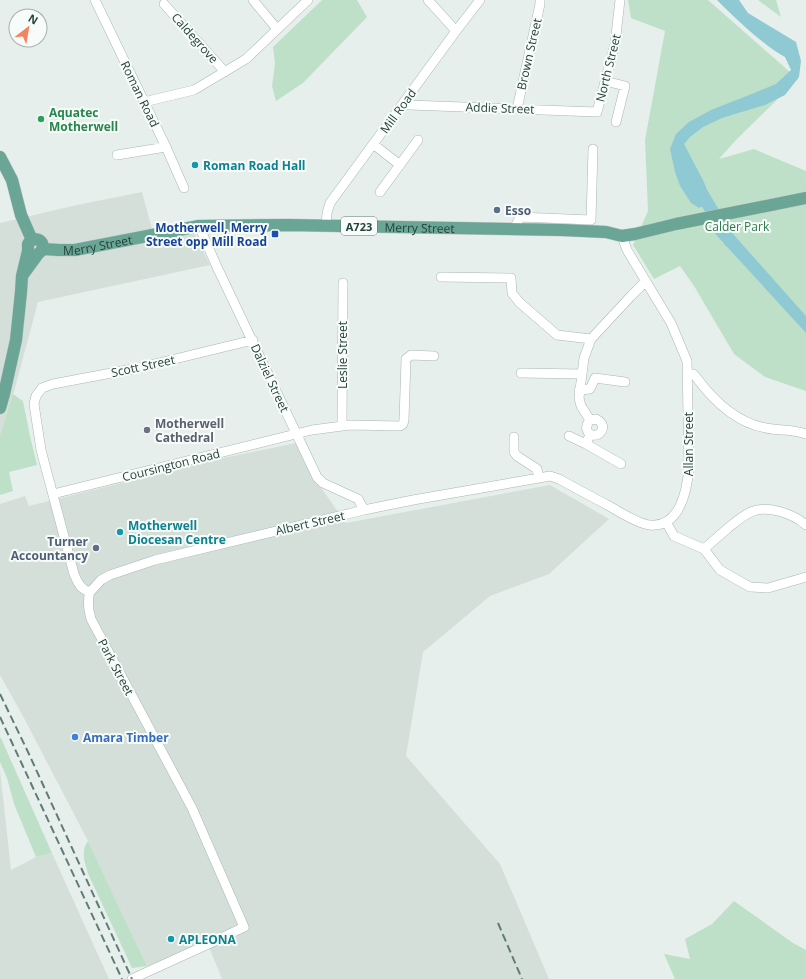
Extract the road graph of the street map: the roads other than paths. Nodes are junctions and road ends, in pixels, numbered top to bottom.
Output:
1 (95, 0) edge
2 (253, 0) edge
3 (308, 0) edge
4 (428, 0) edge
5 (480, 0) edge
6 (540, 0) edge
7 (620, 0) edge
8 (164, 4) dead end
9 (277, 29) junction
10 (456, 31) junction
11 (225, 72) junction
12 (605, 81) junction
13 (144, 102) junction
14 (404, 102) junction
15 (517, 109) junction
16 (597, 112) joint
17 (616, 122) dead end
18 (418, 140) dead end
19 (373, 144) junction
20 (166, 147) junction
21 (593, 149) dead end
22 (117, 154) dead end
23 (0, 157) edge
24 (400, 165) junction
25 (184, 188) dead end
26 (380, 192) dead end
27 (806, 198) edge
28 (198, 226) junction
29 (326, 226) junction
30 (514, 229) junction
31 (622, 236) junction
32 (35, 248) junction
33 (441, 277) dead end
34 (646, 282) junction
35 (343, 283) dead end
36 (253, 340) junction
37 (591, 340) junction
38 (434, 356) dead end
39 (521, 373) dead end
40 (582, 374) junction
41 (687, 375) junction
42 (626, 382) dead end
43 (579, 390) junction
44 (0, 408) edge
45 (590, 420) junction
46 (342, 426) junction
47 (296, 433) junction
48 (806, 434) edge
49 (591, 435) junction
50 (569, 436) dead end
51 (514, 437) dead end
52 (586, 444) junction
53 (621, 464) dead end
54 (539, 478) junction
55 (53, 494) junction
56 (364, 510) junction
57 (666, 522) junction
58 (806, 525) edge
59 (704, 549) junction
60 (806, 577) edge
61 (90, 592) junction
62 (132, 979) edge

1 - 13 street, Roman Road
2 - 9 street
3 - 9 street
4 - 10 street
5 - 10 street, Mill Road
6 - 15 street, Brown Street
7 - 12 street, North Street
8 - 11 street, Caldegrove
9 - 11 street
10 - 14 street, Mill Road
11 - 13 street
12 - 16 street, North Street
12 - 17 street
13 - 20 street, Roman Road
14 - 15 street, Addie Street
14 - 19 street, Mill Road
15 - 16 street, Addie Street
18 - 24 street
19 - 24 street
19 - 29 street, Mill Road
20 - 22 street
20 - 25 street, Roman Road
21 - 30 street
23 - 32 main road
24 - 26 street
27 - 31 main road, Merry Street / A723
28 - 29 main road, Merry Street / A723
28 - 32 main road, Merry Street / A723
28 - 36 street, Dalziel Street
29 - 30 main road, Merry Street / A723
30 - 31 main road, Merry Street / A723
31 - 34 street, Allan Street
32 - 44 main road
33 - 37 street
34 - 37 street
34 - 41 street, Allan Street
35 - 46 street, Leslie Street
36 - 47 street, Dalziel Street
36 - 55 street, Scott Street
37 - 40 street
38 - 46 street, Coursington Road
39 - 40 street
40 - 43 street
41 - 48 street
41 - 57 street, Allan Street
42 - 43 street
43 - 45 street
45 - 49 street
45 - 49 street
46 - 47 street, Coursington Road
47 - 55 street, Coursington Road
47 - 56 street, Dalziel Street
49 - 52 street
50 - 52 street
51 - 54 street
52 - 53 street
54 - 56 street, Albert Street
54 - 57 street
55 - 61 street
56 - 61 street, Albert Street
57 - 59 street
58 - 59 street
59 - 60 street
61 - 62 street, Park Street

